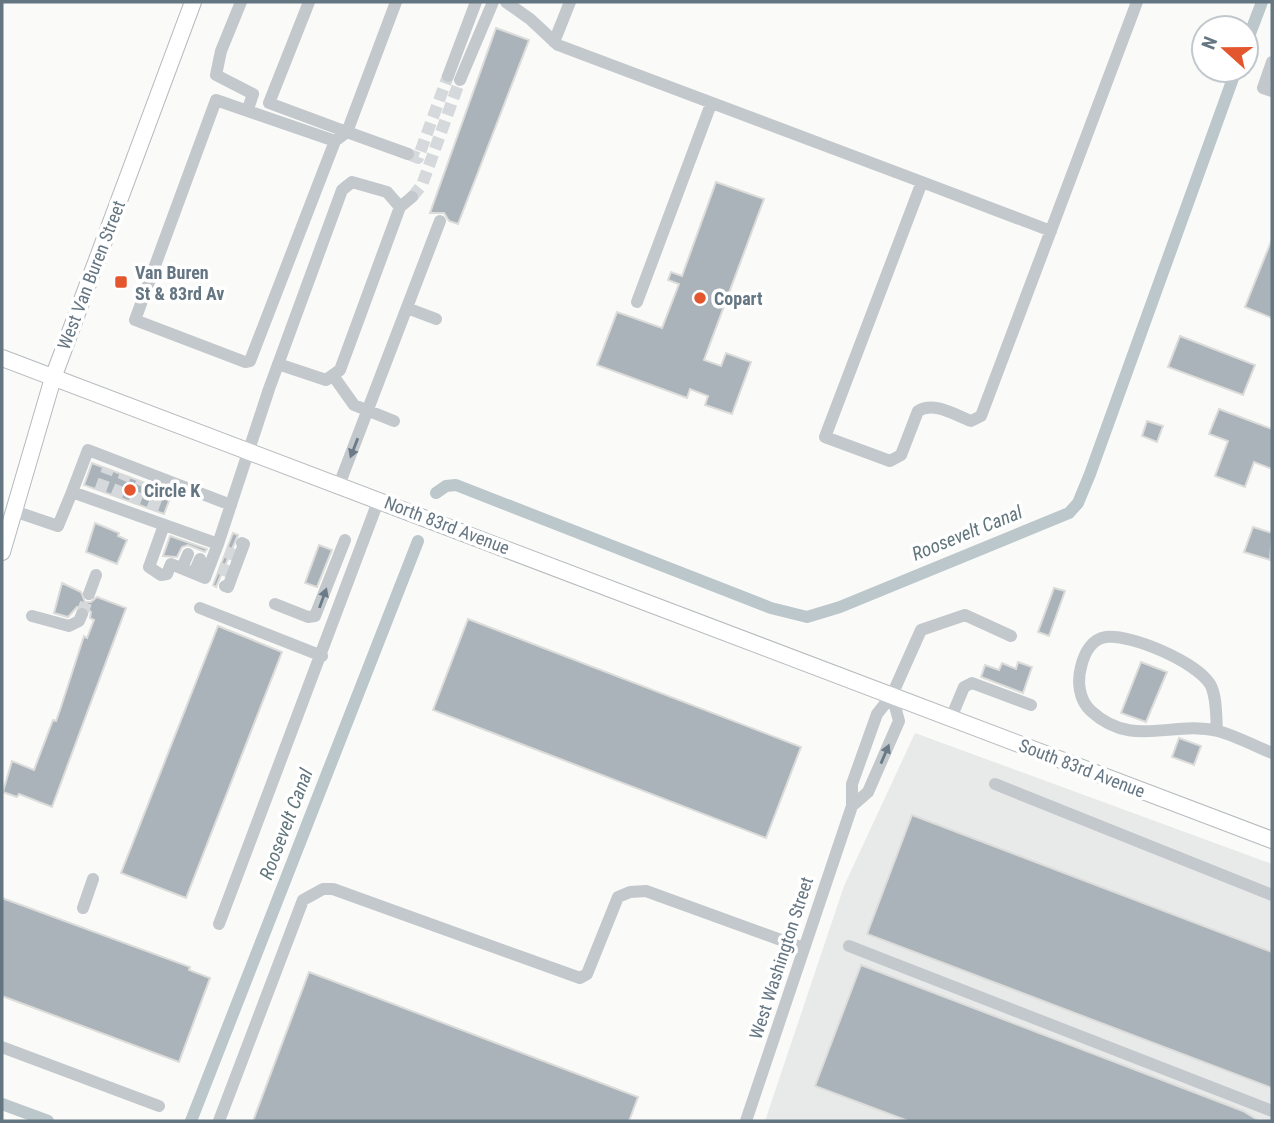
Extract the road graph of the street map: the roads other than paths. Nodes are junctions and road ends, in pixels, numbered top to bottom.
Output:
1 (193, 2) edge
2 (241, 2) edge
3 (309, 2) edge
4 (396, 2) edge
5 (476, 2) edge
6 (493, 2) edge
7 (506, 2) edge
8 (570, 2) edge
9 (1137, 2) edge
10 (554, 42) junction
11 (1272, 62) edge
12 (1272, 91) edge
13 (711, 104) junction
14 (248, 109) junction
15 (347, 132) junction
16 (335, 141) junction
17 (408, 154) dead end
18 (922, 182) junction
19 (412, 197) tunnel mouth
20 (400, 207) junction
21 (440, 221) dead end
22 (1051, 231) junction
23 (637, 302) dead end
24 (407, 308) junction
25 (436, 319) dead end
26 (2, 358) edge
27 (278, 363) junction
28 (334, 377) junction
29 (53, 379) junction
30 (368, 411) junction
31 (394, 421) dead end
32 (250, 452) junction
33 (339, 485) junction
34 (72, 492) junction
35 (379, 499) junction
36 (231, 505) junction
37 (14, 511) junction
38 (164, 525) junction
39 (345, 540) dead end
40 (219, 544) junction
41 (2, 552) edge
42 (213, 565) junction
43 (96, 575) dead end
44 (204, 577) junction
45 (89, 594) tunnel mouth
46 (275, 604) dead end
47 (200, 608) dead end
48 (82, 614) dead end
49 (32, 616) dead end
50 (1011, 636) dead end
51 (322, 656) junction
52 (892, 695) junction
53 (1031, 705) dead end
54 (951, 718) junction
55 (1217, 731) junction
56 (1272, 753) edge
57 (995, 784) dead end
58 (852, 806) junction
59 (1272, 840) edge
60 (93, 879) dead end
61 (1272, 895) edge
62 (83, 908) dead end
63 (219, 924) dead end
64 (849, 946) dead end
65 (803, 948) junction
66 (2, 1047) edge
67 (159, 1106) dead end
68 (1272, 1111) edge
69 (219, 1121) edge
70 (746, 1121) edge

1 - 29 main road, West Van Buren Street
2 - 14 street
3 - 15 street
4 - 15 street
5 - 6 street
7 - 10 street
8 - 10 street
9 - 22 street
10 - 13 street
11 - 12 street
13 - 18 street
13 - 23 street
14 - 16 street
14 - 16 street
15 - 16 street
15 - 17 street
18 - 22 street
18 - 22 street
19 - 20 street
20 - 27 street
20 - 28 street
21 - 24 street
24 - 25 street
24 - 30 street
26 - 29 main road, North 83rd Avenue
27 - 28 street
27 - 32 street
28 - 30 street
29 - 32 main road, North 83rd Avenue
29 - 37 main road, West Van Buren Street
30 - 31 street
30 -> 33 street
32 - 33 main road, North 83rd Avenue
32 - 36 street
33 - 35 main road, North 83rd Avenue
34 - 36 street
34 - 37 street
34 - 38 street
35 - 51 street
35 - 52 main road, North 83rd Avenue
36 - 40 street
37 - 41 main road, West Van Buren Street
38 - 40 street
38 - 44 street
46 -> 39 street
40 - 42 street
40 - 42 street
42 - 44 street
42 - 44 street
42 - 44 street
43 - 45 street
47 - 51 street
48 - 49 street
50 - 52 street
51 - 63 street
52 - 54 main road, South 83rd Avenue
52 - 58 street, West Washington Street
58 -> 52 street, West Washington Street
53 - 54 street
54 - 59 main road, South 83rd Avenue
55 - 55 street
55 - 56 street
57 - 61 street
58 - 65 street, West Washington Street
60 - 62 street
64 - 68 street
65 - 69 street
65 - 70 street, West Washington Street
66 - 67 street

